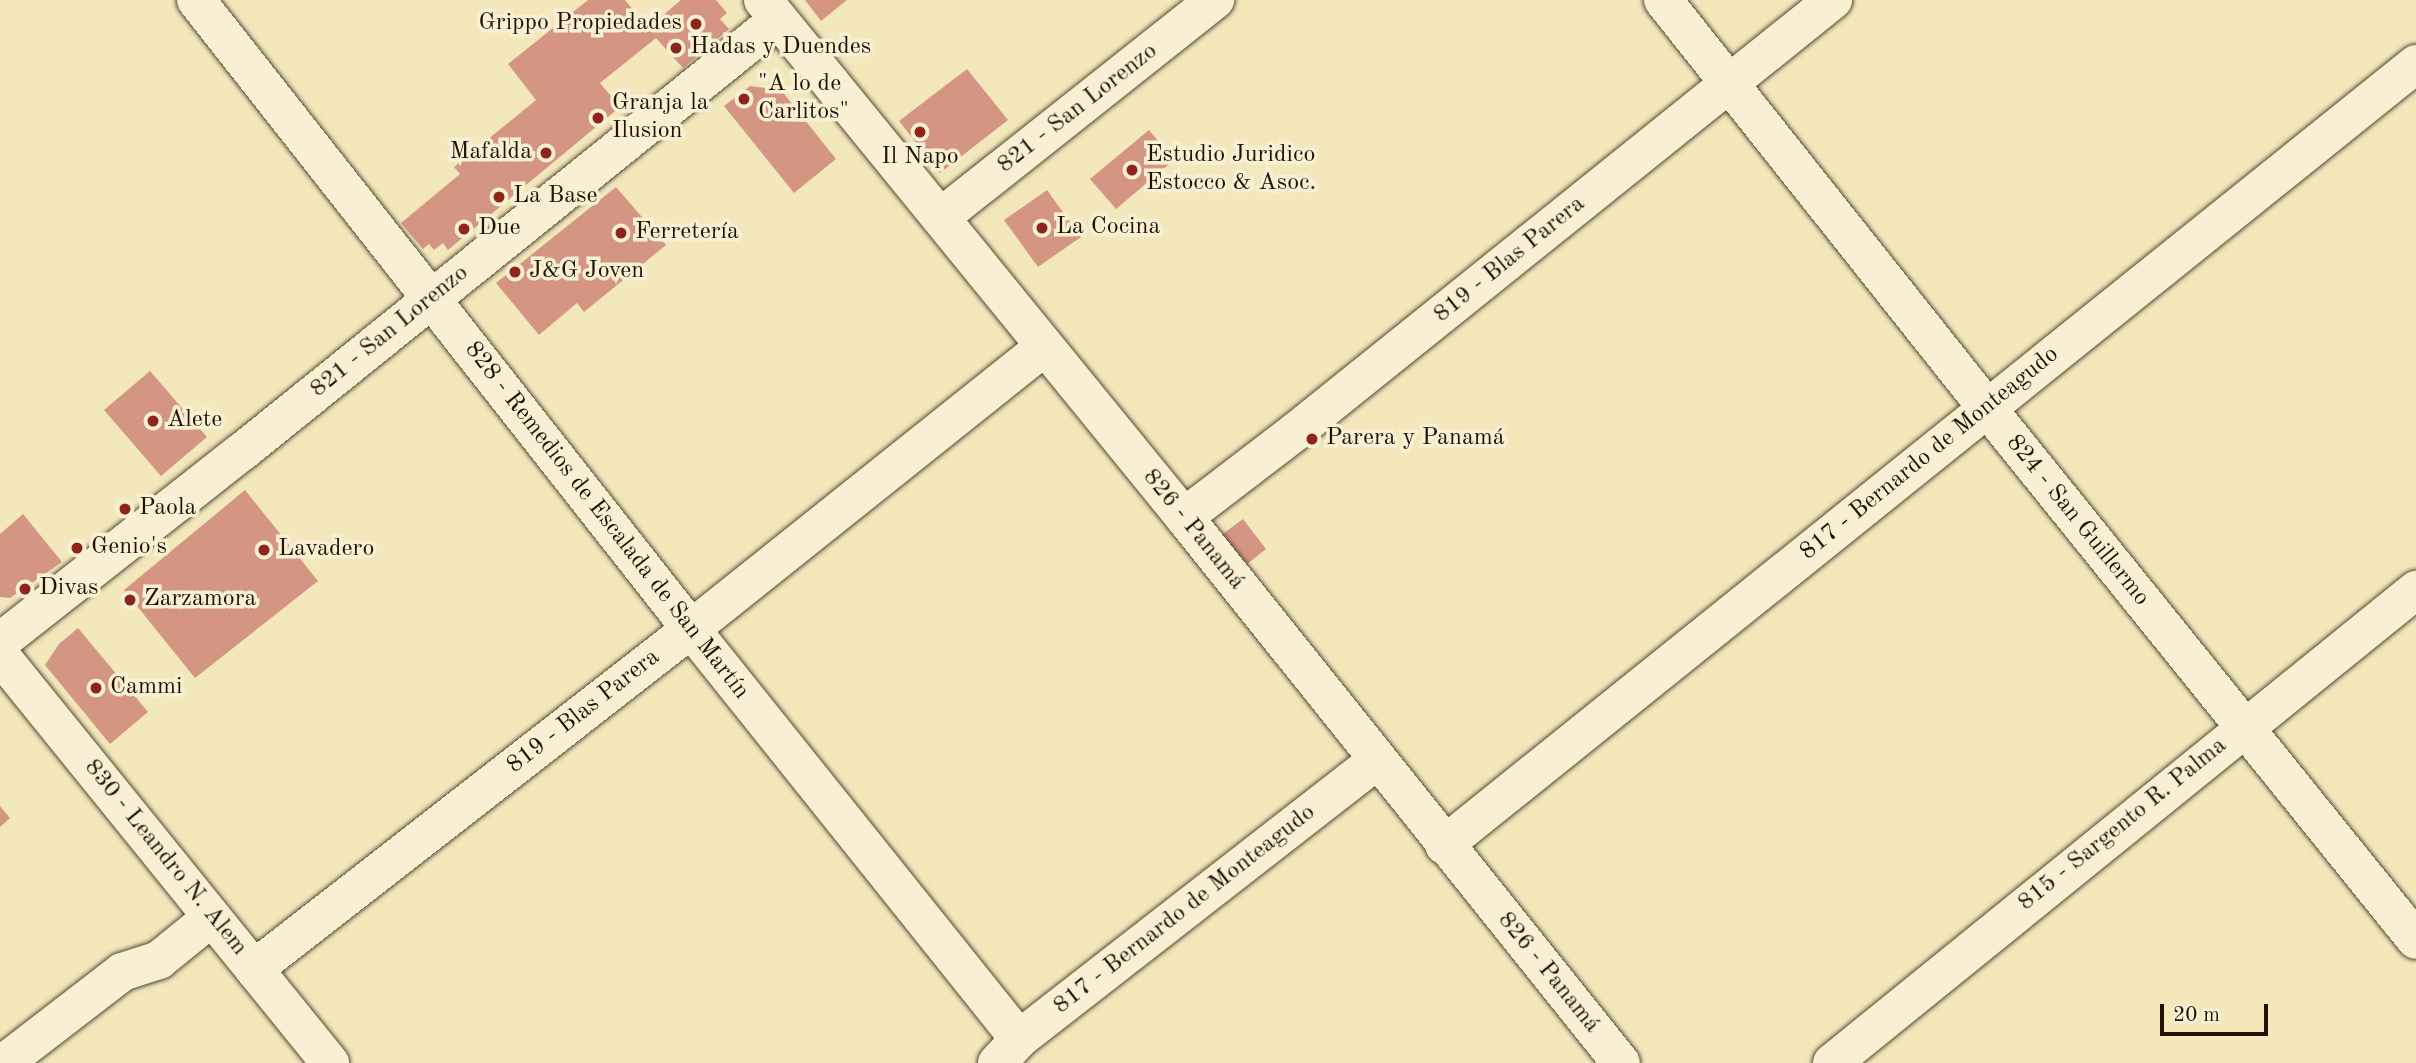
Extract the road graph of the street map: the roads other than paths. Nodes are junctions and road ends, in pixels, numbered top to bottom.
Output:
1 (196, 0) edge
2 (1214, 0) edge
3 (1663, 0) edge
4 (1833, 0) edge
5 (771, 10) edge
6 (2416, 64) edge
7 (1730, 84) junction
8 (941, 218) junction
9 (431, 300) junction
10 (1044, 347) junction
11 (1987, 408) junction
12 (1184, 517) junction
13 (2416, 590) edge
14 (691, 629) junction
15 (0, 642) edge
16 (0, 655) edge
17 (2243, 727) junction
18 (1376, 761) junction
19 (1444, 845) junction
20 (212, 916) junction
21 (2416, 940) edge
22 (254, 968) junction
23 (1008, 1051) edge
24 (318, 1059) edge
25 (4, 1063) edge
26 (1620, 1063) edge
27 (1832, 1063) edge

1 - 9 street, 828 - Remedios de Escalada de San Martín
2 - 8 street, 821 - San Lorenzo
3 - 7 street, 824 - San Guillermo
4 - 7 street, 819 - Blas Parera
5 - 8 street, 826 - Panamá
5 - 9 street, 821 - San Lorenzo
6 - 11 street, 817 - Bernardo de Monteagudo
7 - 11 street, 824 - San Guillermo
7 - 12 street, 819 - Blas Parera
8 - 10 street, 826 - Panamá
9 - 14 street, 828 - Remedios de Escalada de San Martín
9 - 15 street, 821 - San Lorenzo
10 - 12 street, 826 - Panamá
10 - 14 street, 819 - Blas Parera
11 - 17 street, 824 - San Guillermo
11 - 19 street, 817 - Bernardo de Monteagudo
12 - 18 street, 826 - Panamá
13 - 17 street, 815 - Sargento R. Palma
14 - 22 street, 819 - Blas Parera
14 - 23 street, 828 - Remedios de Escalada de San Martín
16 - 20 street, 830 - Leandro N. Alem
17 - 21 street, 824 - San Guillermo
17 - 27 street, 815 - Sargento R. Palma
18 - 19 street, 826 - Panamá
18 - 23 street, 817 - Bernardo de Monteagudo
19 - 26 street, 826 - Panamá
20 - 22 street, 830 - Leandro N. Alem
20 - 25 street
22 - 24 street, 830 - Leandro N. Alem

